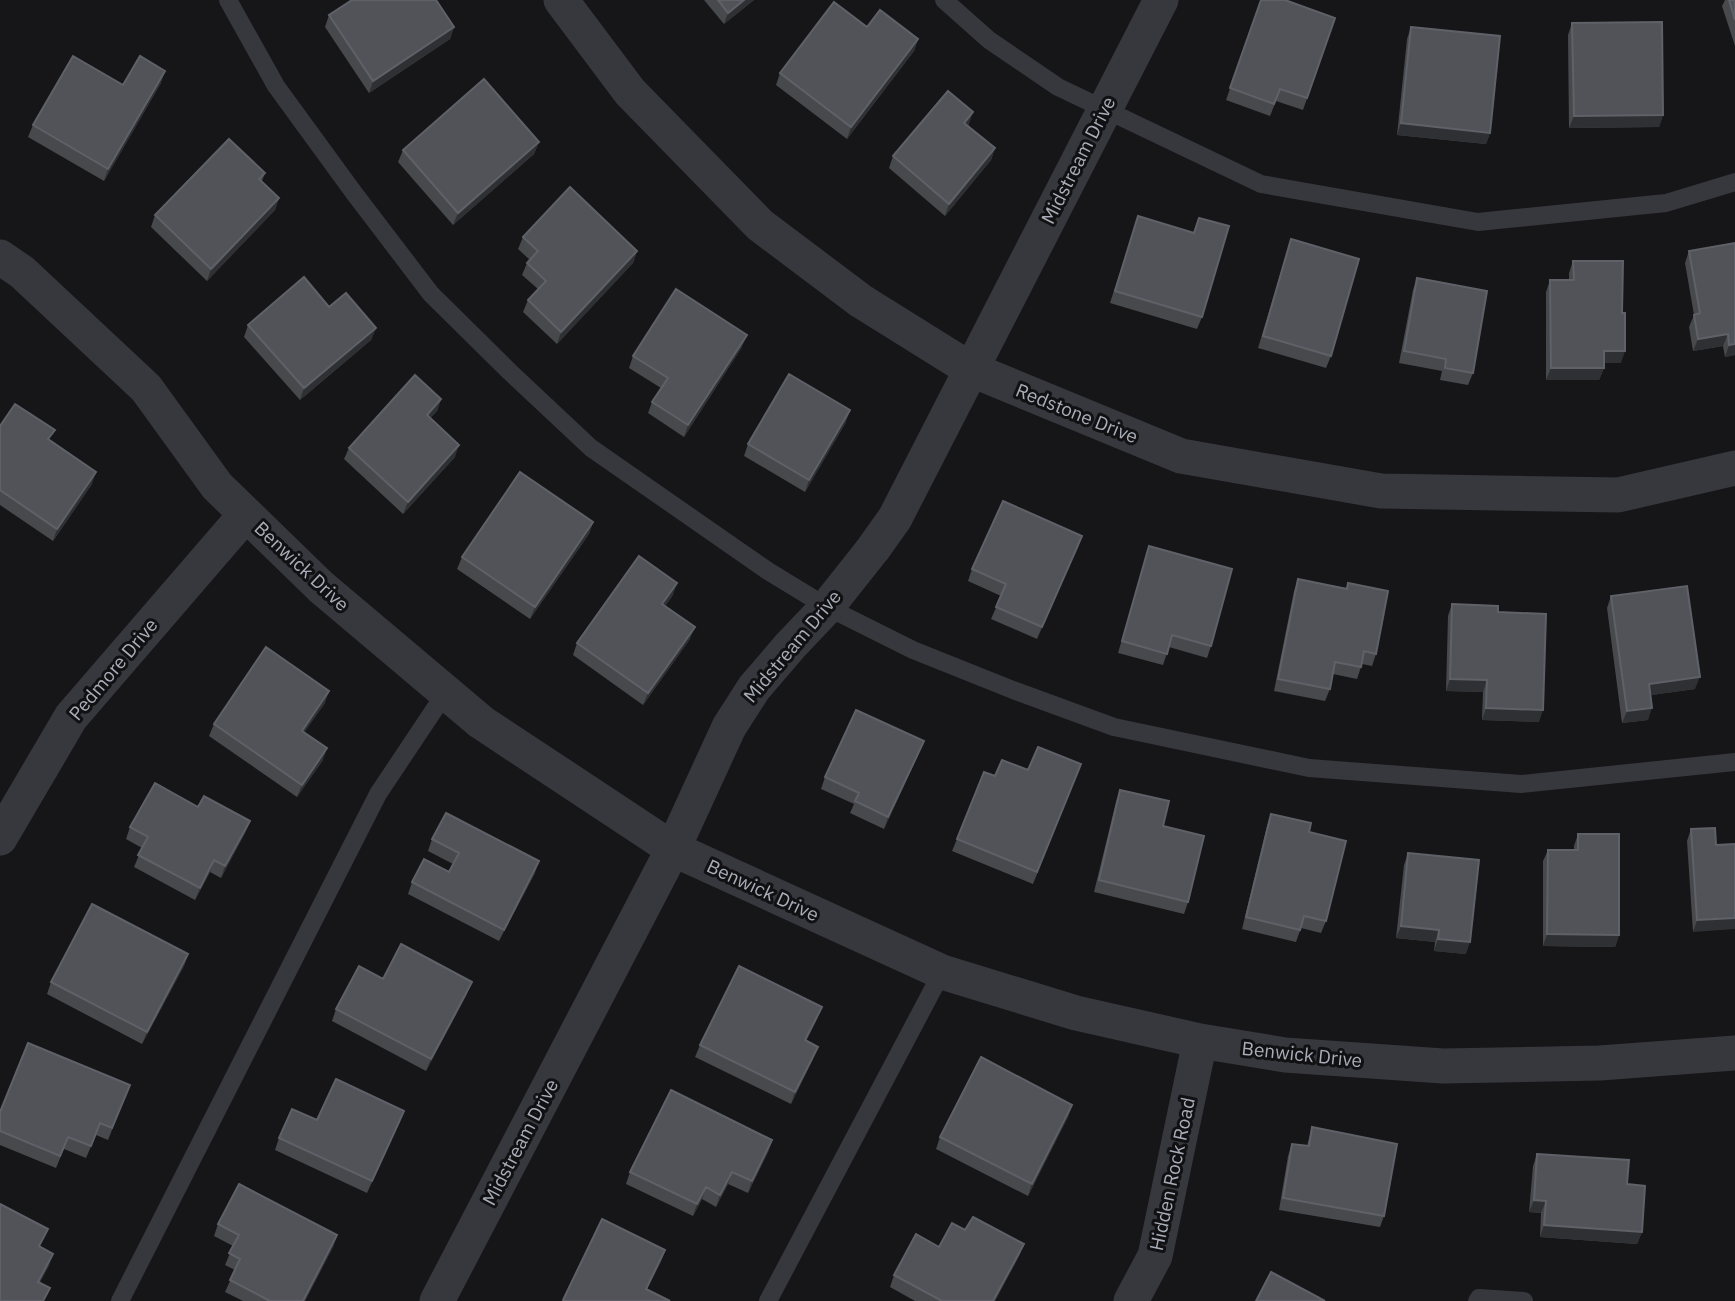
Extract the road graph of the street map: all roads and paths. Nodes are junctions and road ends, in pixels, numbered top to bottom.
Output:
1 (228, 0) edge
2 (561, 0) edge
3 (944, 0) edge
4 (1161, 0) edge
5 (1104, 109) junction
6 (1735, 182) edge
7 (0, 257) edge
8 (970, 369) junction
9 (1735, 468) edge
10 (246, 514) junction
11 (827, 607) junction
12 (446, 692) junction
13 (1735, 762) edge
14 (0, 838) edge
15 (673, 849) junction
16 (942, 972) junction
17 (1200, 1041) junction
18 (1735, 1053) edge
19 (120, 1301) edge
20 (437, 1301) edge
21 (768, 1301) edge
22 (1131, 1301) edge
23 (1477, 1301) edge
24 (1524, 1301) edge

1 - 11 lane
2 - 8 street, Redstone Drive
3 - 5 lane
4 - 5 street, Midstream Drive
5 - 6 lane
5 - 8 street, Midstream Drive
7 - 10 street, Benwick Drive
8 - 9 street, Redstone Drive
8 - 11 street, Midstream Drive
10 - 12 street, Benwick Drive
10 - 14 street, Pedmore Drive
11 - 13 lane
11 - 15 street, Midstream Drive
12 - 15 street, Benwick Drive
12 - 19 lane
15 - 16 street, Benwick Drive
15 - 20 street, Midstream Drive
16 - 17 street, Benwick Drive
16 - 21 lane
17 - 18 street, Benwick Drive
17 - 22 street, Hidden Rock Road
23 - 24 lane

